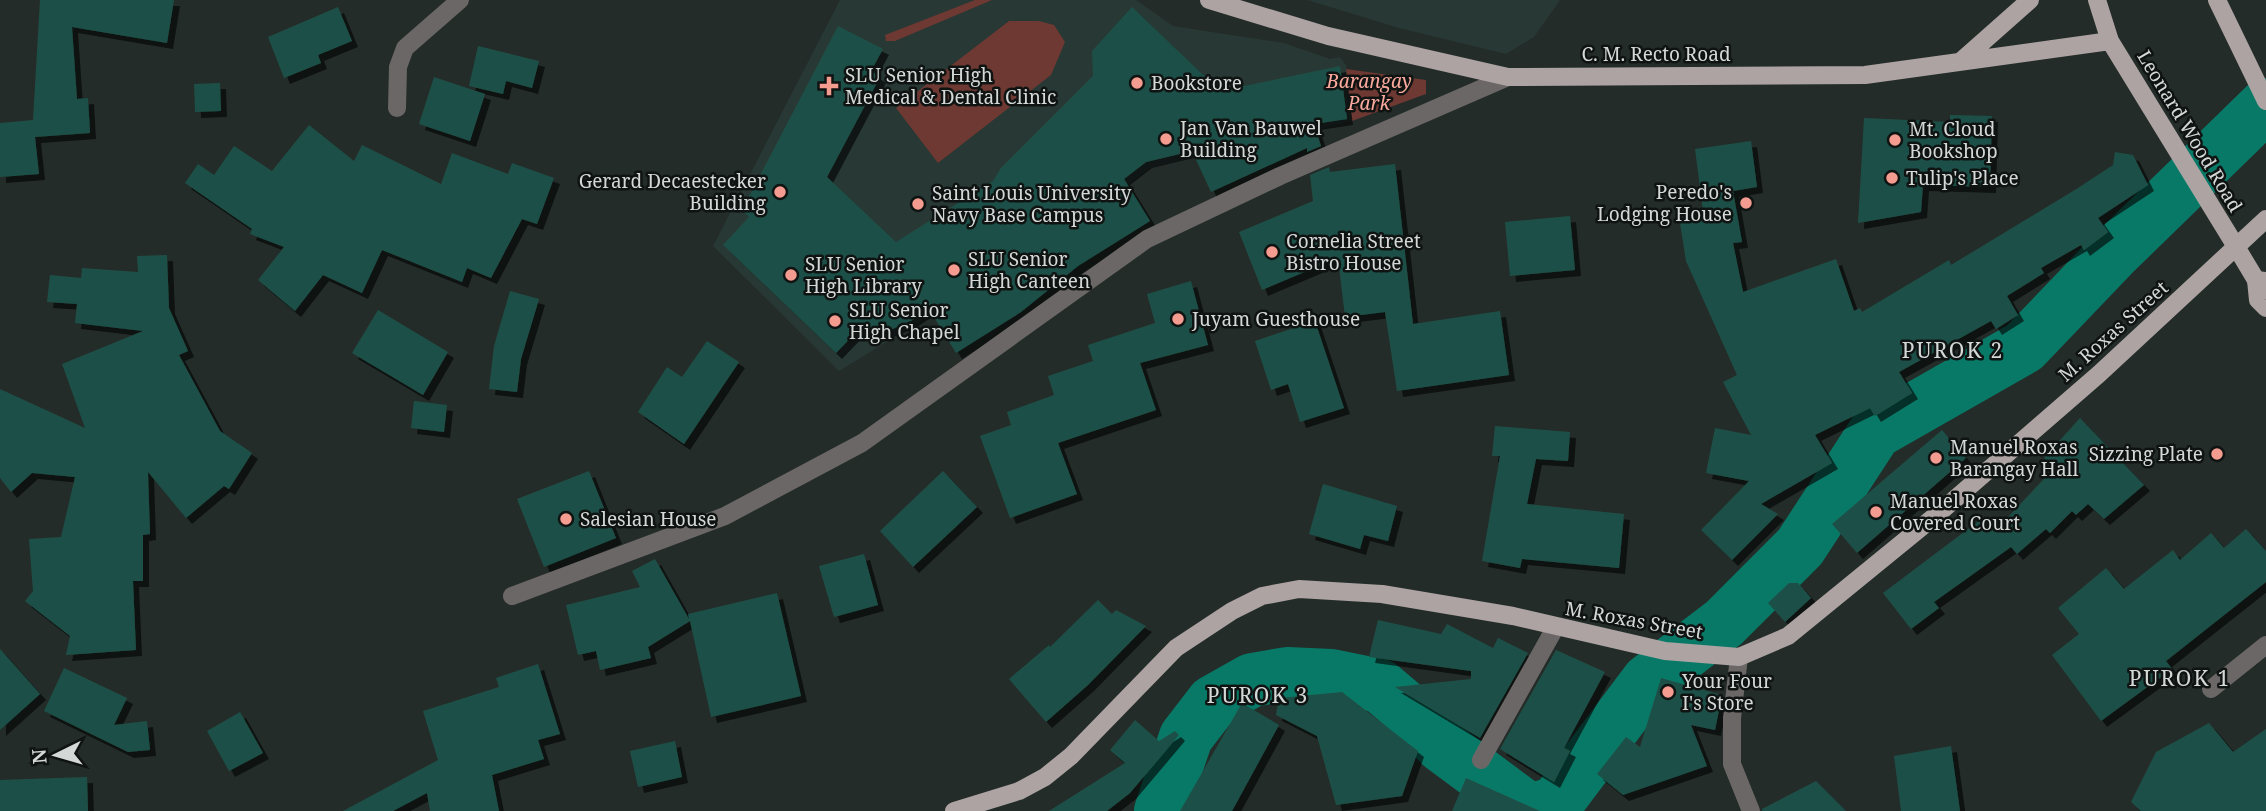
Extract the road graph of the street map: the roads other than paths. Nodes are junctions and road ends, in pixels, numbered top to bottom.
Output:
1 (460, 0) edge
2 (1209, 0) edge
3 (2030, 0) edge
4 (2096, 0) edge
5 (2217, 0) edge
6 (2113, 44) junction
7 (1960, 62) junction
8 (1508, 77) junction
9 (2266, 101) edge
10 (397, 108) dead end
11 (2266, 219) edge
12 (2261, 281) edge
13 (2266, 308) edge
14 (512, 596) dead end
15 (1555, 628) junction
16 (2266, 645) edge
17 (1739, 657) junction
18 (2211, 689) dead end
19 (1481, 760) dead end
20 (954, 811) edge
21 (1751, 811) edge

1 - 10 street
2 - 8 main road, C. M. Recto Road
3 - 7 main road
4 - 6 main road, Leonard Wood Road
5 - 9 main road
6 - 7 main road, C. M. Recto Road
6 - 12 main road, Leonard Wood Road, bridge
7 - 8 main road, C. M. Recto Road
8 - 14 street
11 - 17 main road, M. Roxas Street
12 - 13 main road, Leonard Wood Road
15 - 17 main road, M. Roxas Street
15 - 19 street
15 - 20 main road, M. Roxas Street
16 - 18 street
17 - 21 street

